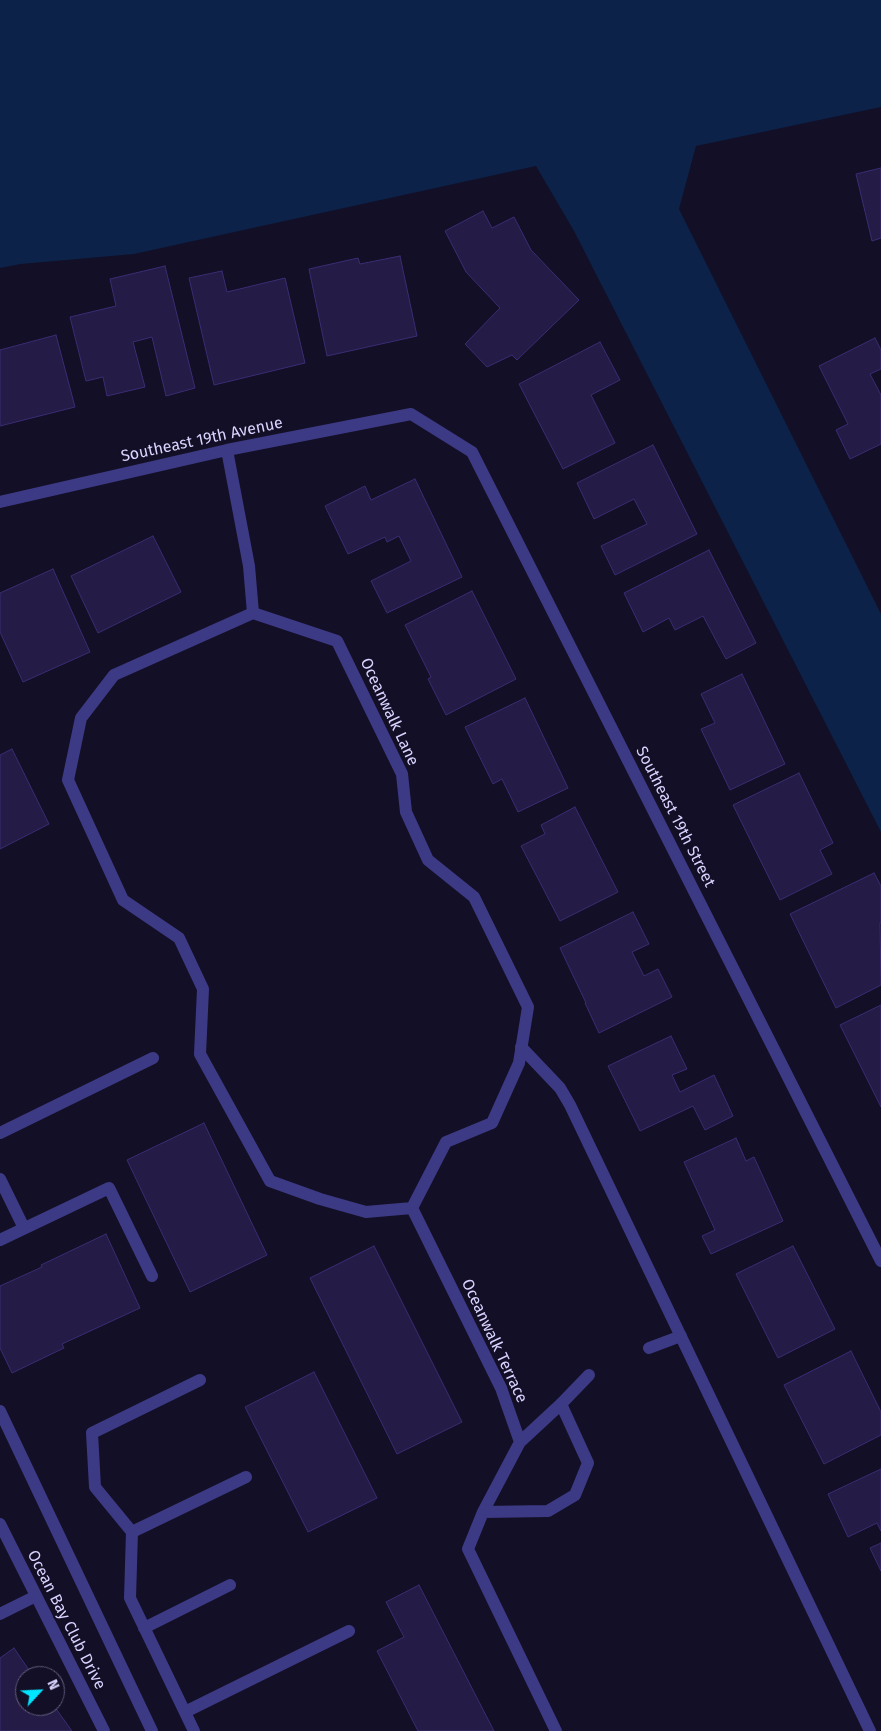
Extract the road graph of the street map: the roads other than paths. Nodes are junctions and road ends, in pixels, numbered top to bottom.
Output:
1 (411, 414) joint
2 (227, 450) junction
3 (0, 502) edge
4 (254, 613) junction
5 (521, 1047) junction
6 (153, 1058) dead end
7 (0, 1133) edge
8 (0, 1179) edge
9 (412, 1208) junction
10 (24, 1228) junction
11 (0, 1240) edge
12 (881, 1261) edge
13 (152, 1276) dead end
14 (681, 1336) junction
15 (648, 1348) dead end
16 (589, 1375) dead end
17 (200, 1380) dead end
18 (561, 1404) junction
19 (0, 1411) edge
20 (520, 1442) junction
21 (246, 1477) dead end
22 (483, 1512) junction
23 (0, 1524) edge
24 (132, 1532) junction
25 (230, 1585) dead end
26 (36, 1596) junction
27 (0, 1614) edge
28 (144, 1628) junction
29 (349, 1632) dead end
30 (185, 1712) junction
31 (104, 1731) edge
32 (152, 1731) edge
33 (194, 1731) edge
34 (556, 1731) edge
35 (870, 1731) edge

1 - 2 street, Southeast 19th Avenue
1 - 12 street, Southeast 19th Street
2 - 3 street, Southeast 19th Avenue
2 - 4 street
4 - 5 street, Oceanwalk Lane
4 - 9 street
5 - 9 street, Oceanwalk Lane
5 - 14 street
6 - 7 street
8 - 10 street
9 - 20 street, Oceanwalk Terrace
10 - 11 street
10 - 13 street
14 - 15 street
14 - 35 street
16 - 18 street
17 - 24 street
18 - 20 street
18 - 22 street
19 - 32 street
20 - 22 street
21 - 24 street
22 - 34 street
23 - 26 street, Ocean Bay Club Drive
24 - 28 street
25 - 28 street
26 - 27 street
26 - 31 street, Ocean Bay Club Drive
28 - 30 street
29 - 30 street
30 - 33 street

